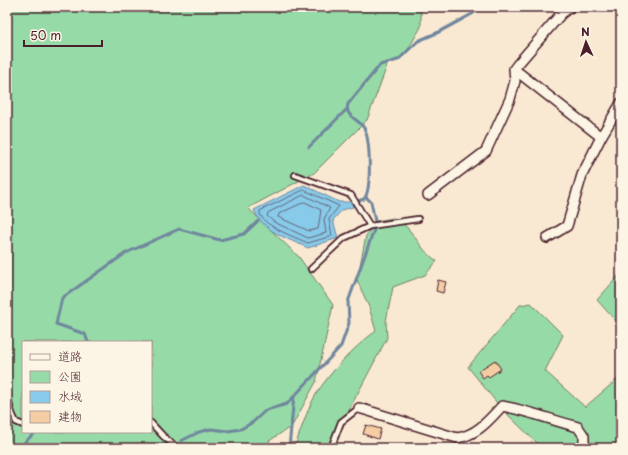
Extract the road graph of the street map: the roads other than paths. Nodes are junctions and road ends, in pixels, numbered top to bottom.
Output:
1 (570, 7) edge
2 (514, 69) junction
3 (621, 103) edge
4 (601, 136) junction
5 (295, 175) dead end
6 (428, 195) dead end
7 (418, 219) dead end
8 (370, 226) junction
9 (547, 238) dead end
10 (311, 269) dead end
11 (7, 389) edge
12 (359, 408) joint
13 (152, 424) edge
14 (22, 425) edge
15 (177, 448) edge
16 (331, 448) edge
17 (584, 448) edge

1 - 2 street
2 - 4 street
2 - 6 street
3 - 4 street
4 - 9 street
5 - 8 lane
7 - 8 lane
8 - 10 lane
11 - 14 lane
12 - 16 lane
12 - 17 street
13 - 15 lane

